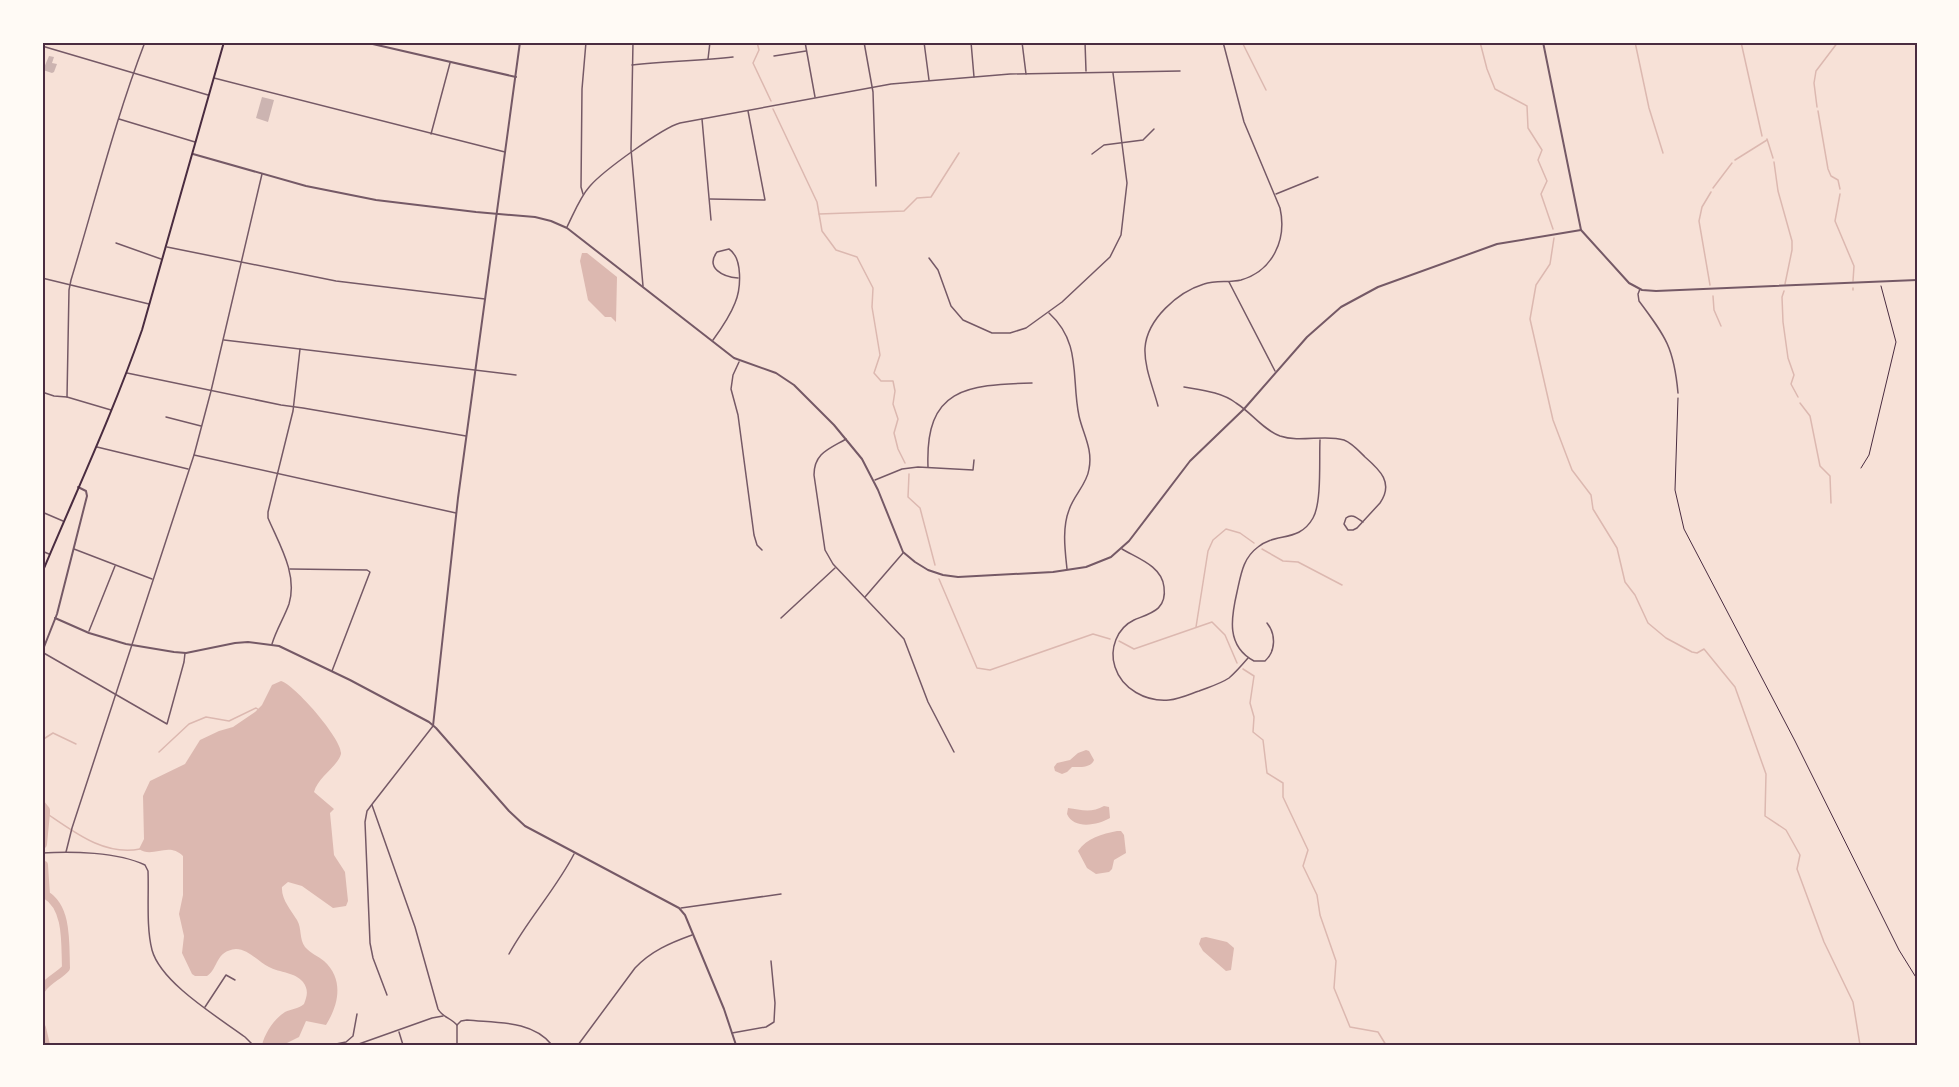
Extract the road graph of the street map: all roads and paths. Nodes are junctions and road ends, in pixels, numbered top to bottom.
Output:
1 (145, 42) edge
2 (224, 42) edge
3 (364, 42) edge
4 (520, 42) edge
5 (586, 42) edge
6 (633, 42) edge
7 (710, 42) edge
8 (805, 42) edge
9 (864, 42) edge
10 (924, 42) edge
11 (971, 42) edge
12 (1022, 42) edge
13 (1084, 42) edge
14 (1223, 42) edge
15 (1543, 42) edge
16 (42, 46) edge
17 (807, 51) junction
18 (774, 56) dead end
19 (733, 57) dead end
20 (708, 60) junction
21 (450, 62) junction
22 (632, 65) junction
23 (1180, 71) dead end
24 (1086, 72) junction
25 (133, 73) junction
26 (1113, 73) junction
27 (1026, 74) junction
28 (516, 77) junction
29 (974, 77) junction
30 (214, 78) junction
31 (929, 80) junction
32 (872, 86) junction
33 (209, 95) junction
34 (815, 97) junction
35 (748, 110) junction
36 (702, 118) junction
37 (118, 119) junction
38 (1154, 129) dead end
39 (431, 134) junction
40 (196, 142) junction
41 (1122, 142) junction
42 (506, 152) junction
43 (631, 153) junction
44 (193, 154) junction
45 (1092, 154) dead end
46 (263, 174) junction
47 (1318, 177) dead end
48 (876, 186) dead end
49 (584, 195) junction
50 (1276, 195) junction
51 (710, 199) junction
52 (498, 214) junction
53 (711, 220) dead end
54 (567, 228) junction
55 (1581, 230) junction
56 (116, 243) dead end
57 (166, 246) junction
58 (928, 258) dead end
59 (162, 259) junction
60 (242, 263) junction
61 (42, 278) edge
62 (738, 278) junction
63 (1917, 280) edge
64 (1228, 282) junction
65 (1880, 282) junction
66 (70, 285) junction
67 (644, 288) junction
68 (1640, 289) junction
69 (486, 299) junction
70 (150, 304) junction
71 (1049, 313) junction
72 (223, 340) junction
73 (712, 341) junction
74 (300, 349) junction
75 (739, 361) junction
76 (476, 370) junction
77 (1275, 373) junction
78 (127, 374) junction
79 (516, 375) dead end
80 (1032, 382) dead end
81 (1184, 387) dead end
82 (211, 391) junction
83 (42, 392) edge
84 (1678, 393) joint
85 (68, 397) junction
86 (1158, 406) dead end
87 (293, 407) junction
88 (1244, 410) junction
89 (112, 411) junction
90 (166, 417) dead end
91 (202, 426) junction
92 (466, 437) junction
93 (847, 439) junction
94 (1320, 439) junction
95 (97, 447) junction
96 (194, 455) junction
97 (974, 460) dead end
98 (928, 467) junction
99 (1861, 468) dead end
100 (189, 469) junction
101 (277, 474) junction
102 (873, 480) junction
103 (78, 487) junction
104 (42, 512) edge
105 (457, 513) junction
106 (64, 521) junction
107 (1363, 522) junction
108 (74, 549) junction
109 (1121, 549) junction
110 (762, 550) dead end
111 (42, 551) edge
112 (903, 552) junction
113 (50, 555) junction
114 (116, 566) junction
115 (836, 567) junction
116 (289, 569) junction
117 (1067, 570) junction
118 (42, 573) edge
119 (153, 580) junction
120 (865, 597) junction
121 (55, 618) junction
122 (781, 618) dead end
123 (1267, 623) dead end
124 (88, 633) junction
125 (272, 645) junction
126 (132, 646) junction
127 (42, 652) edge
128 (185, 652) junction
129 (1248, 657) junction
130 (332, 671) junction
131 (115, 695) junction
132 (433, 726) junction
133 (954, 752) dead end
134 (372, 804) junction
135 (66, 852) junction
136 (42, 853) edge
137 (574, 854) junction
138 (781, 894) dead end
139 (679, 908) junction
140 (693, 935) junction
141 (509, 954) dead end
142 (771, 961) dead end
143 (1917, 979) edge
144 (235, 980) dead end
145 (387, 995) dead end
146 (205, 1007) junction
147 (357, 1014) dead end
148 (446, 1016) junction
149 (457, 1025) junction
150 (398, 1031) junction
151 (732, 1033) junction
152 (349, 1040) junction
153 (253, 1045) edge
154 (331, 1045) edge
155 (354, 1045) edge
156 (403, 1045) edge
157 (457, 1045) edge
158 (552, 1045) edge
159 (578, 1045) edge
160 (736, 1045) edge

1 - 25 street
2 - 30 main road
3 - 21 street
4 - 28 street
5 - 49 street
6 - 22 street
7 - 20 street
8 - 17 street
9 - 32 street
10 - 31 street
11 - 29 street
12 - 27 street
13 - 24 street
14 - 50 street
15 - 55 street
16 - 25 street
17 - 18 street
17 - 34 street
19 - 20 street
20 - 22 street
21 - 28 street
21 - 39 street
22 - 43 street
23 - 26 street
24 - 26 street
24 - 27 street
25 - 33 street
25 - 37 street
26 - 41 street
27 - 29 street
28 - 42 street
29 - 31 street
30 - 33 main road
30 - 39 street
31 - 32 street
32 - 34 street
32 - 48 street
33 - 40 main road
34 - 35 street
35 - 36 street
35 - 51 street
36 - 43 street
36 - 51 street
37 - 40 street
37 - 66 street
38 - 41 street
39 - 42 street
40 - 44 main road
41 - 45 street
41 - 71 street
42 - 52 street
43 - 49 street
43 - 67 street
44 - 46 street
44 - 57 main road
46 - 52 street
46 - 60 street
47 - 50 street
49 - 54 street
50 - 64 street
51 - 53 street
52 - 54 street
52 - 69 street
54 - 67 street
55 - 68 street
55 - 77 street
56 - 59 street
57 - 59 main road
57 - 60 street
58 - 71 street
59 - 70 main road
60 - 69 street
60 - 72 street
61 - 66 street
62 - 62 street
62 - 73 street
63 - 65 street
64 - 77 street
64 - 86 street
65 - 68 street
65 - 99 path
66 - 70 street
66 - 85 street
67 - 73 street
68 - 84 street
69 - 76 street
70 - 78 main road
71 - 117 street
72 - 74 street
72 - 82 street
73 - 75 street
74 - 76 street
74 - 87 street
75 - 93 street
75 - 110 street
76 - 79 street
76 - 92 street
77 - 88 street
78 - 82 street
78 - 89 main road
80 - 98 street
81 - 88 street
82 - 87 street
82 - 91 street
83 - 85 street
84 - 143 path
85 - 89 street
87 - 92 street
87 - 101 street
88 - 94 street
88 - 109 street
89 - 95 main road
90 - 91 street
91 - 96 street
92 - 105 street
93 - 102 street
93 - 115 street
94 - 107 street
94 - 129 street
95 - 100 street
95 - 103 main road
96 - 100 street
96 - 101 street
97 - 98 street
98 - 102 street
100 - 119 street
101 - 105 street
101 - 116 street
102 - 112 street
103 - 106 main road
103 - 108 street
104 - 106 street
105 - 132 street
106 - 113 main road
107 - 107 street
108 - 114 street
108 - 121 street
109 - 117 street
109 - 129 street
111 - 113 street
112 - 117 street
112 - 120 street
113 - 118 main road
114 - 119 street
114 - 124 street
115 - 120 street
115 - 122 street
116 - 125 street
116 - 130 street
119 - 126 street
120 - 133 street
121 - 124 street
121 - 127 street
123 - 129 street
124 - 126 street
125 - 128 street
125 - 130 street
126 - 128 street
126 - 131 street
127 - 131 street
128 - 131 street
130 - 132 street
131 - 135 street
132 - 134 street
132 - 137 street
134 - 145 street
134 - 148 street
135 - 136 street
135 - 146 street
137 - 139 street
137 - 141 street
138 - 139 street
139 - 140 street
140 - 151 street
140 - 159 street
142 - 151 street
144 - 146 street
146 - 153 street
147 - 152 street
148 - 149 street
148 - 150 street
149 - 157 street
149 - 158 street
150 - 155 street
150 - 156 street
151 - 160 street
152 - 154 street
152 - 155 street

